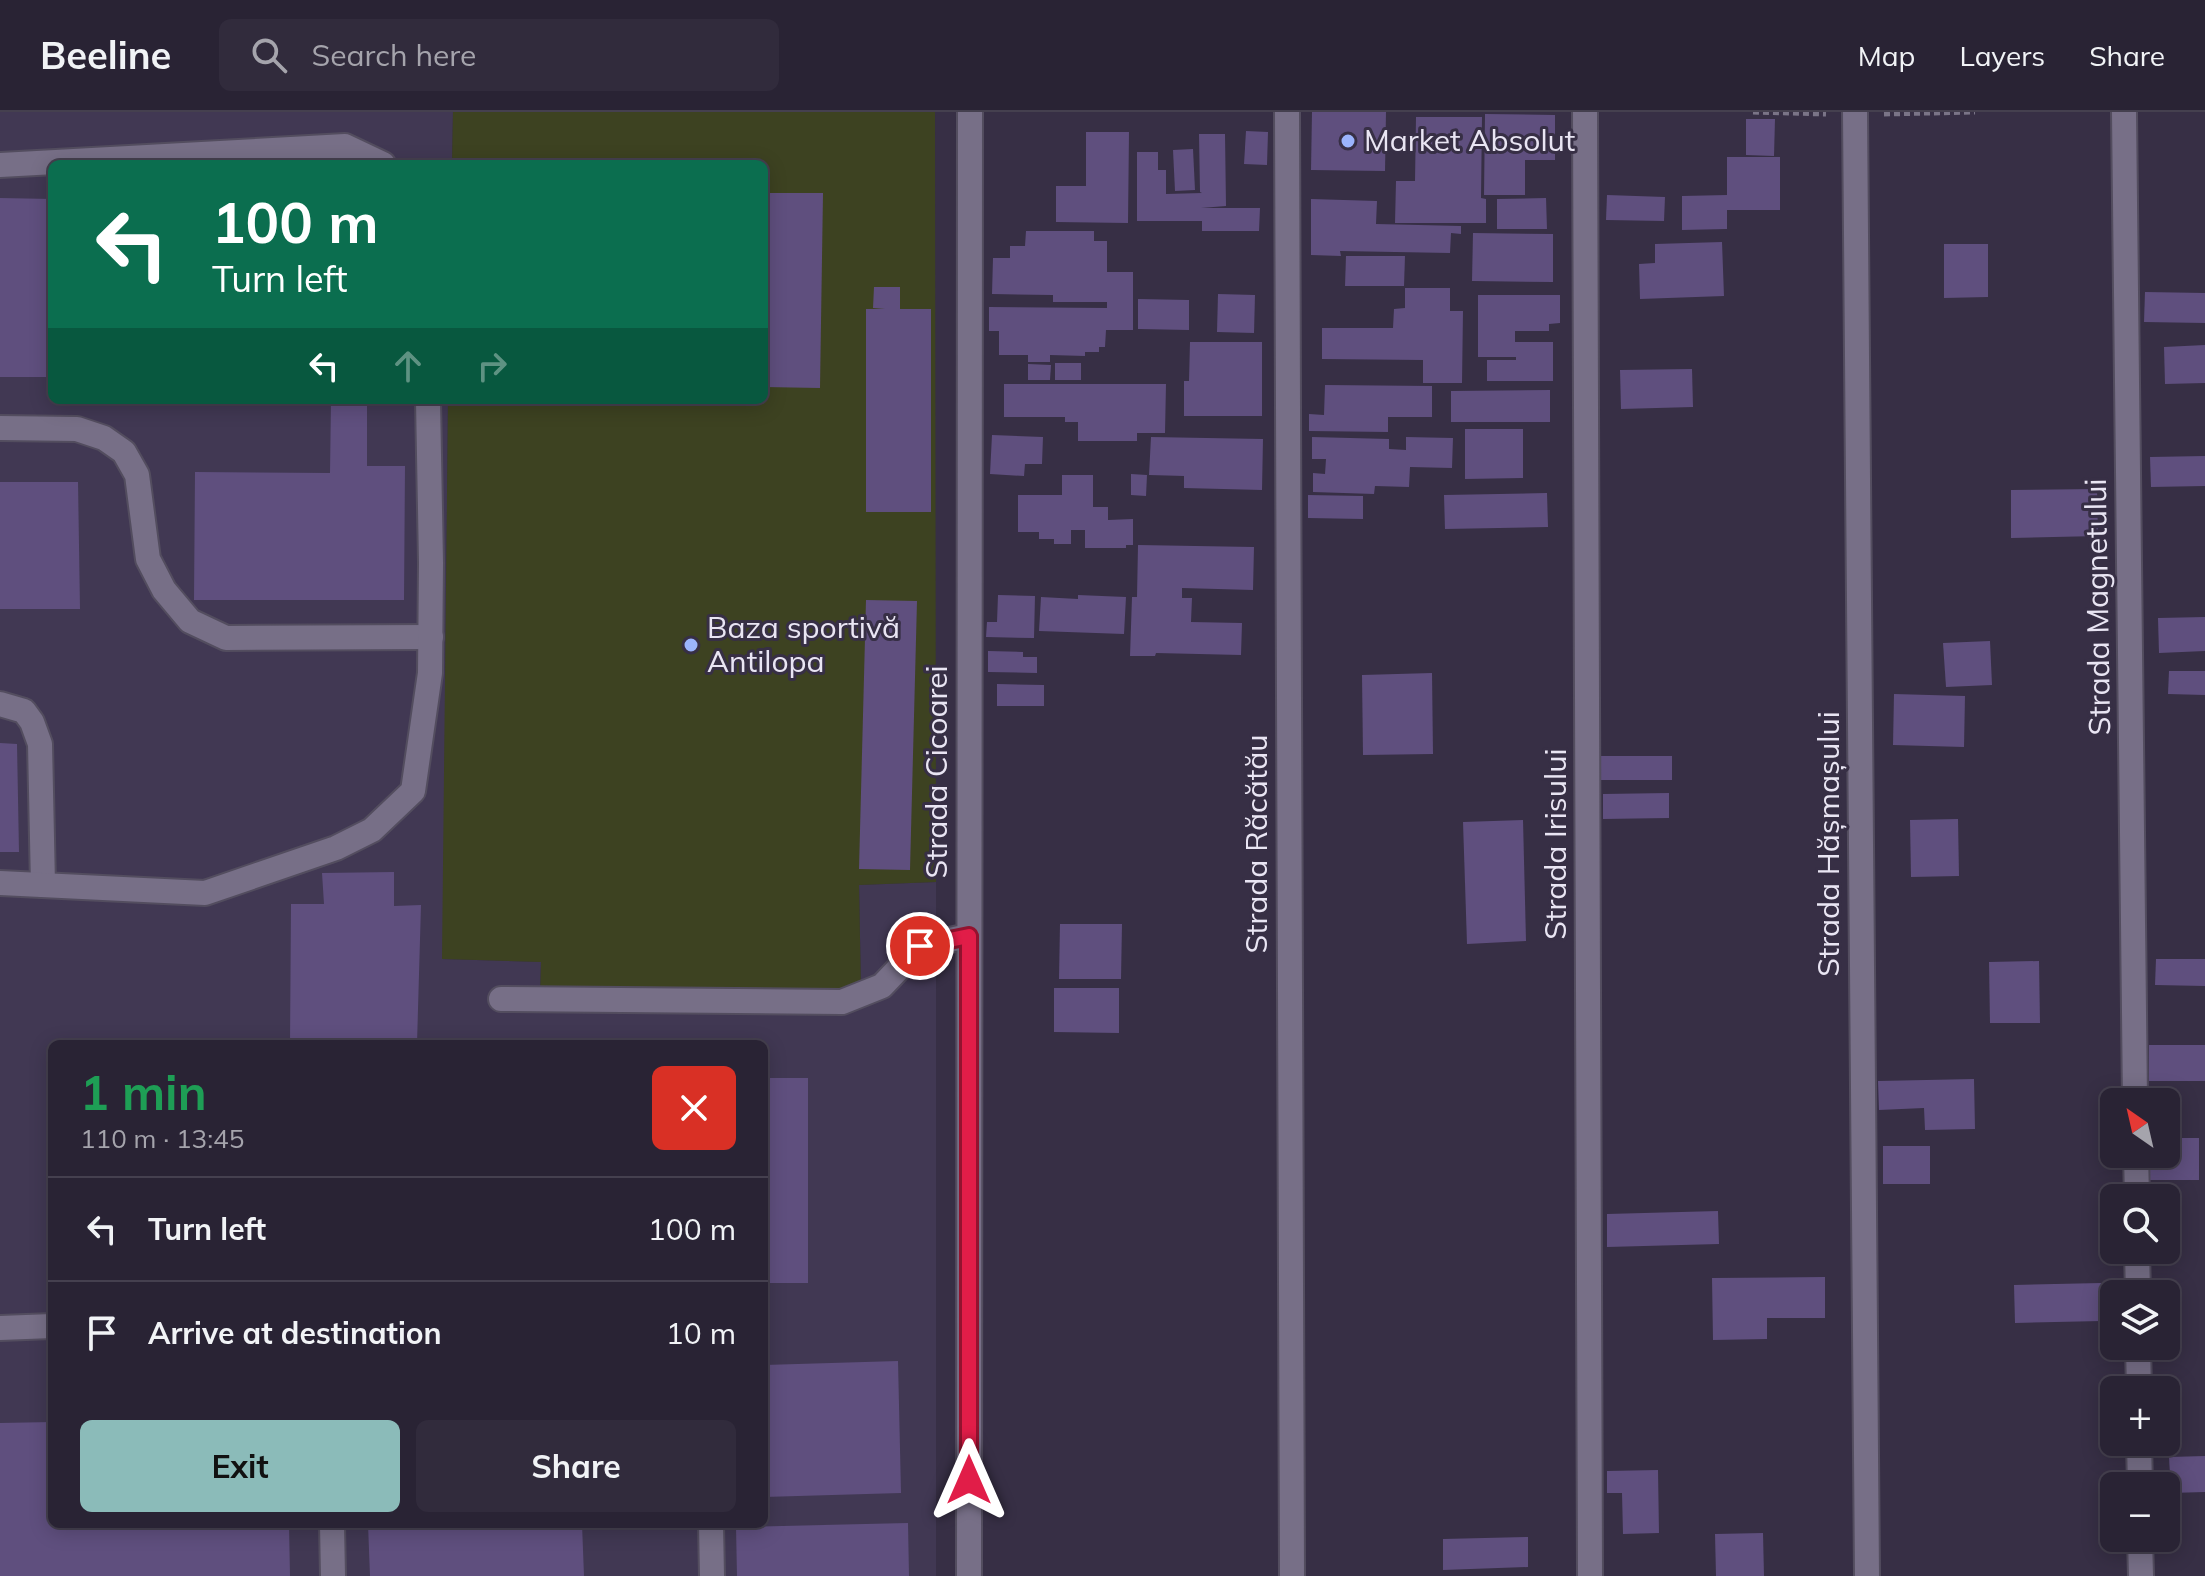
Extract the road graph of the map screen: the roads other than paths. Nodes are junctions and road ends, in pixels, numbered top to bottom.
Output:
1 (970, 112) edge
2 (1287, 112) edge
3 (1585, 112) edge
4 (1855, 112) edge
5 (2124, 112) edge
6 (91, 160) edge
7 (375, 160) edge
8 (48, 162) edge
9 (0, 165) edge
10 (428, 404) edge
11 (0, 428) edge
12 (431, 637) junction
13 (0, 704) edge
14 (0, 883) edge
15 (43, 885) junction
16 (969, 936) junction
17 (501, 999) dead end
18 (2135, 1088) edge
19 (48, 1326) edge
20 (0, 1328) edge
21 (332, 1528) edge
22 (711, 1528) edge
23 (2140, 1552) edge
24 (333, 1576) edge
25 (712, 1576) edge
26 (969, 1576) edge
27 (1292, 1576) edge
28 (1590, 1576) edge
29 (1867, 1576) edge
30 (2141, 1576) edge

1 - 16 street, Strada Cicoarei
2 - 27 street, Strada Răcătău
3 - 28 street, Strada Irisului
4 - 29 street, Strada Hășmașului
5 - 18 street, Strada Magnetului
6 - 7 street
8 - 9 street
10 - 12 street
11 - 12 street
12 - 15 street
13 - 15 street
14 - 15 street
16 - 17 street
16 - 26 street, Strada Cicoarei
19 - 20 street
21 - 24 street
22 - 25 street
23 - 30 street

